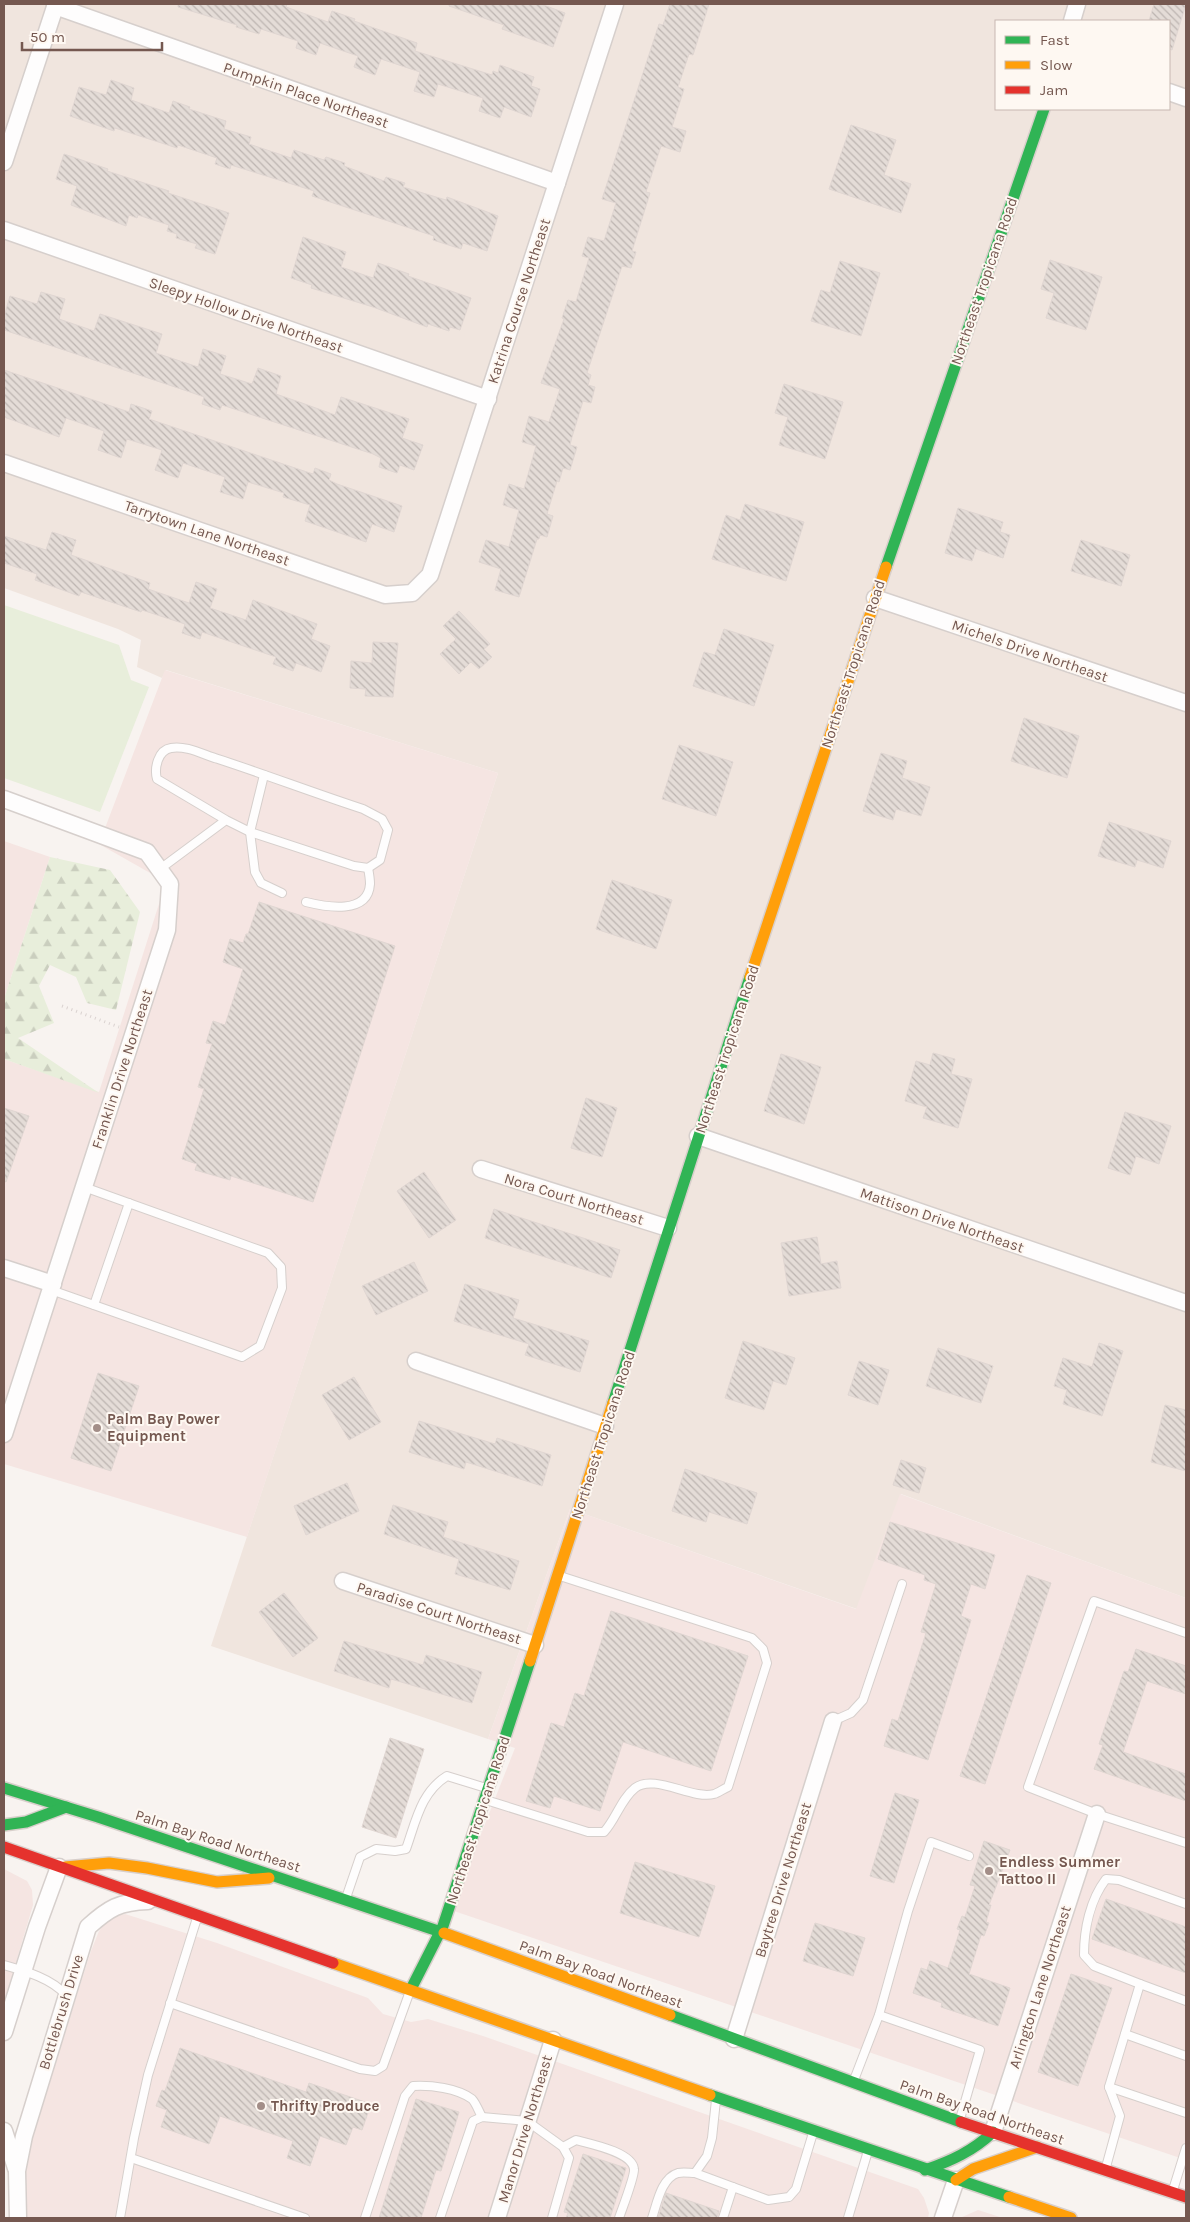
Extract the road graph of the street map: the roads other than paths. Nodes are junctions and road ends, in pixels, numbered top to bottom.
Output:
1 (615, 4) edge
2 (1077, 4) edge
3 (55, 5) edge
4 (1072, 20) edge
5 (1170, 92) edge
6 (1186, 98) edge
7 (1044, 110) edge
8 (4, 162) edge
9 (557, 183) junction
10 (4, 230) edge
11 (488, 399) junction
12 (4, 463) edge
13 (412, 593) joint
14 (875, 598) junction
15 (1186, 703) edge
16 (264, 775) junction
17 (4, 800) edge
18 (226, 820) junction
19 (250, 832) junction
20 (368, 868) junction
21 (160, 869) junction
22 (282, 893) dead end
23 (306, 902) dead end
24 (698, 1136) junction
25 (481, 1170) dead end
26 (84, 1187) junction
27 (129, 1203) junction
28 (668, 1228) junction
29 (4, 1268) edge
30 (52, 1287) junction
31 (1186, 1303) edge
32 (94, 1305) junction
33 (416, 1361) dead end
34 (605, 1426) junction
35 (4, 1434) edge
36 (558, 1575) junction
37 (343, 1581) dead end
38 (902, 1584) dead end
39 (1186, 1633) edge
40 (536, 1645) junction
41 (833, 1721) joint
42 (4, 1788) edge
43 (486, 1794) junction
44 (66, 1807) junction
45 (1096, 1814) junction
46 (4, 1825) edge
47 (1186, 1842) edge
48 (4, 1847) edge
49 (969, 1856) dead end
50 (59, 1867) junction
51 (280, 1878) junction
52 (345, 1900) junction
53 (156, 1901) junction
54 (1186, 1904) edge
55 (198, 1916) junction
56 (441, 1932) junction
57 (4, 1965) edge
58 (23, 1970) junction
59 (1140, 1984) junction
60 (411, 1989) junction
61 (66, 1995) junction
62 (1186, 2001) edge
63 (170, 2004) junction
64 (879, 2015) junction
65 (4, 2032) edge
66 (1125, 2034) junction
67 (734, 2039) junction
68 (553, 2040) junction
69 (1186, 2056) edge
70 (853, 2082) junction
71 (1109, 2087) junction
72 (717, 2097) junction
73 (1186, 2113) edge
74 (482, 2117) junction
75 (527, 2121) junction
76 (960, 2121) junction
77 (4, 2131) edge
78 (813, 2131) junction
79 (993, 2132) junction
80 (563, 2147) junction
81 (1037, 2147) junction
82 (1186, 2148) edge
83 (869, 2150) junction
84 (131, 2158) junction
85 (17, 2170) junction
86 (925, 2170) junction
87 (1106, 2170) junction
88 (695, 2173) junction
89 (956, 2180) junction
90 (733, 2187) junction
91 (1172, 2192) junction
92 (1186, 2197) edge
93 (17, 2218) edge
94 (120, 2218) edge
95 (305, 2218) edge
96 (364, 2218) edge
97 (440, 2218) edge
98 (497, 2218) edge
99 (552, 2218) edge
100 (619, 2218) edge
101 (652, 2218) edge
102 (723, 2218) edge
103 (848, 2218) edge
104 (943, 2218) edge
105 (1071, 2218) edge

1 - 9 street, Katrina Course Northeast
2 - 4 street
3 - 8 street
3 - 9 street, Pumpkin Place Northeast
5 - 6 street
7 - 14 main road, Northeast Tropicana Road
9 - 11 street, Katrina Course Northeast
10 - 11 street, Sleepy Hollow Drive Northeast
11 - 13 street, Katrina Course Northeast
12 - 13 street, Tarrytown Lane Northeast
14 - 15 street, Michels Drive Northeast
14 - 24 main road, Northeast Tropicana Road
16 - 18 lane
16 - 19 lane
16 - 20 lane
17 - 21 street, Franklin Drive Northeast
18 - 19 lane
18 - 21 lane
19 - 20 lane
19 - 22 lane
20 - 23 lane
21 - 26 street, Franklin Drive Northeast
24 - 28 main road, Northeast Tropicana Road
24 - 31 street, Mattison Drive Northeast
25 - 28 street, Nora Court Northeast
26 - 27 lane
26 - 30 street, Franklin Drive Northeast
27 - 32 lane
27 - 32 lane
28 - 34 main road, Northeast Tropicana Road
29 - 30 street
30 - 32 lane
30 - 35 street, Franklin Drive Northeast
33 - 34 street
34 - 36 main road, Northeast Tropicana Road
36 - 40 main road, Northeast Tropicana Road
36 - 43 lane
37 - 40 street, Paradise Court Northeast
38 - 41 lane
39 - 45 lane
40 - 43 main road, Northeast Tropicana Road
41 - 67 street, Baytree Drive Northeast
42 - 44 main road, Palm Bay Road Northeast
43 - 52 lane
43 - 56 main road, Northeast Tropicana Road
44 - 46 main road
44 - 51 main road, Palm Bay Road Northeast
45 - 47 lane
45 - 79 street, Arlington Lane Northeast
48 - 50 main road
49 - 64 lane
50 - 51 main road
50 - 53 main road
50 - 58 street
51 - 52 main road, Palm Bay Road Northeast
52 - 56 main road, Palm Bay Road Northeast
53 - 55 main road
53 - 61 street, Bottlebrush Drive
54 - 59 lane
55 - 60 main road
55 - 63 lane
56 - 60 main road, Northeast Tropicana Road
56 - 67 main road, Palm Bay Road Northeast
57 - 58 lane
58 - 61 lane
58 - 65 street
59 - 62 lane
59 - 66 lane
60 - 63 lane
60 - 68 main road
61 - 85 street, Bottlebrush Drive
63 - 84 lane
64 - 70 lane
64 - 76 lane
66 - 69 lane
66 - 71 lane
67 - 70 main road, Palm Bay Road Northeast
68 - 72 main road
68 - 75 street, Manor Drive Northeast
70 - 76 main road, Palm Bay Road Northeast
71 - 73 lane
71 - 87 lane
72 - 78 main road
72 - 88 lane
74 - 75 lane
74 - 96 lane
74 - 97 lane
75 - 80 lane
75 - 98 street, Manor Drive Northeast
76 - 79 main road, Palm Bay Road Northeast
77 - 85 street, Bottlebrush Drive
78 - 83 main road
78 - 90 lane
79 - 81 main road, Palm Bay Road Northeast
79 - 86 main road
80 - 99 lane
80 - 100 lane
81 - 87 main road, Palm Bay Road Northeast
81 - 89 main road
82 - 91 lane
83 - 86 main road
83 - 103 lane
84 - 94 lane
84 - 95 lane
85 - 93 street, Bottlebrush Drive
86 - 89 main road
87 - 91 main road, Palm Bay Road Northeast
88 - 90 lane
88 - 101 lane
89 - 104 street
89 - 105 main road
90 - 102 lane
91 - 92 main road, Palm Bay Road Northeast

